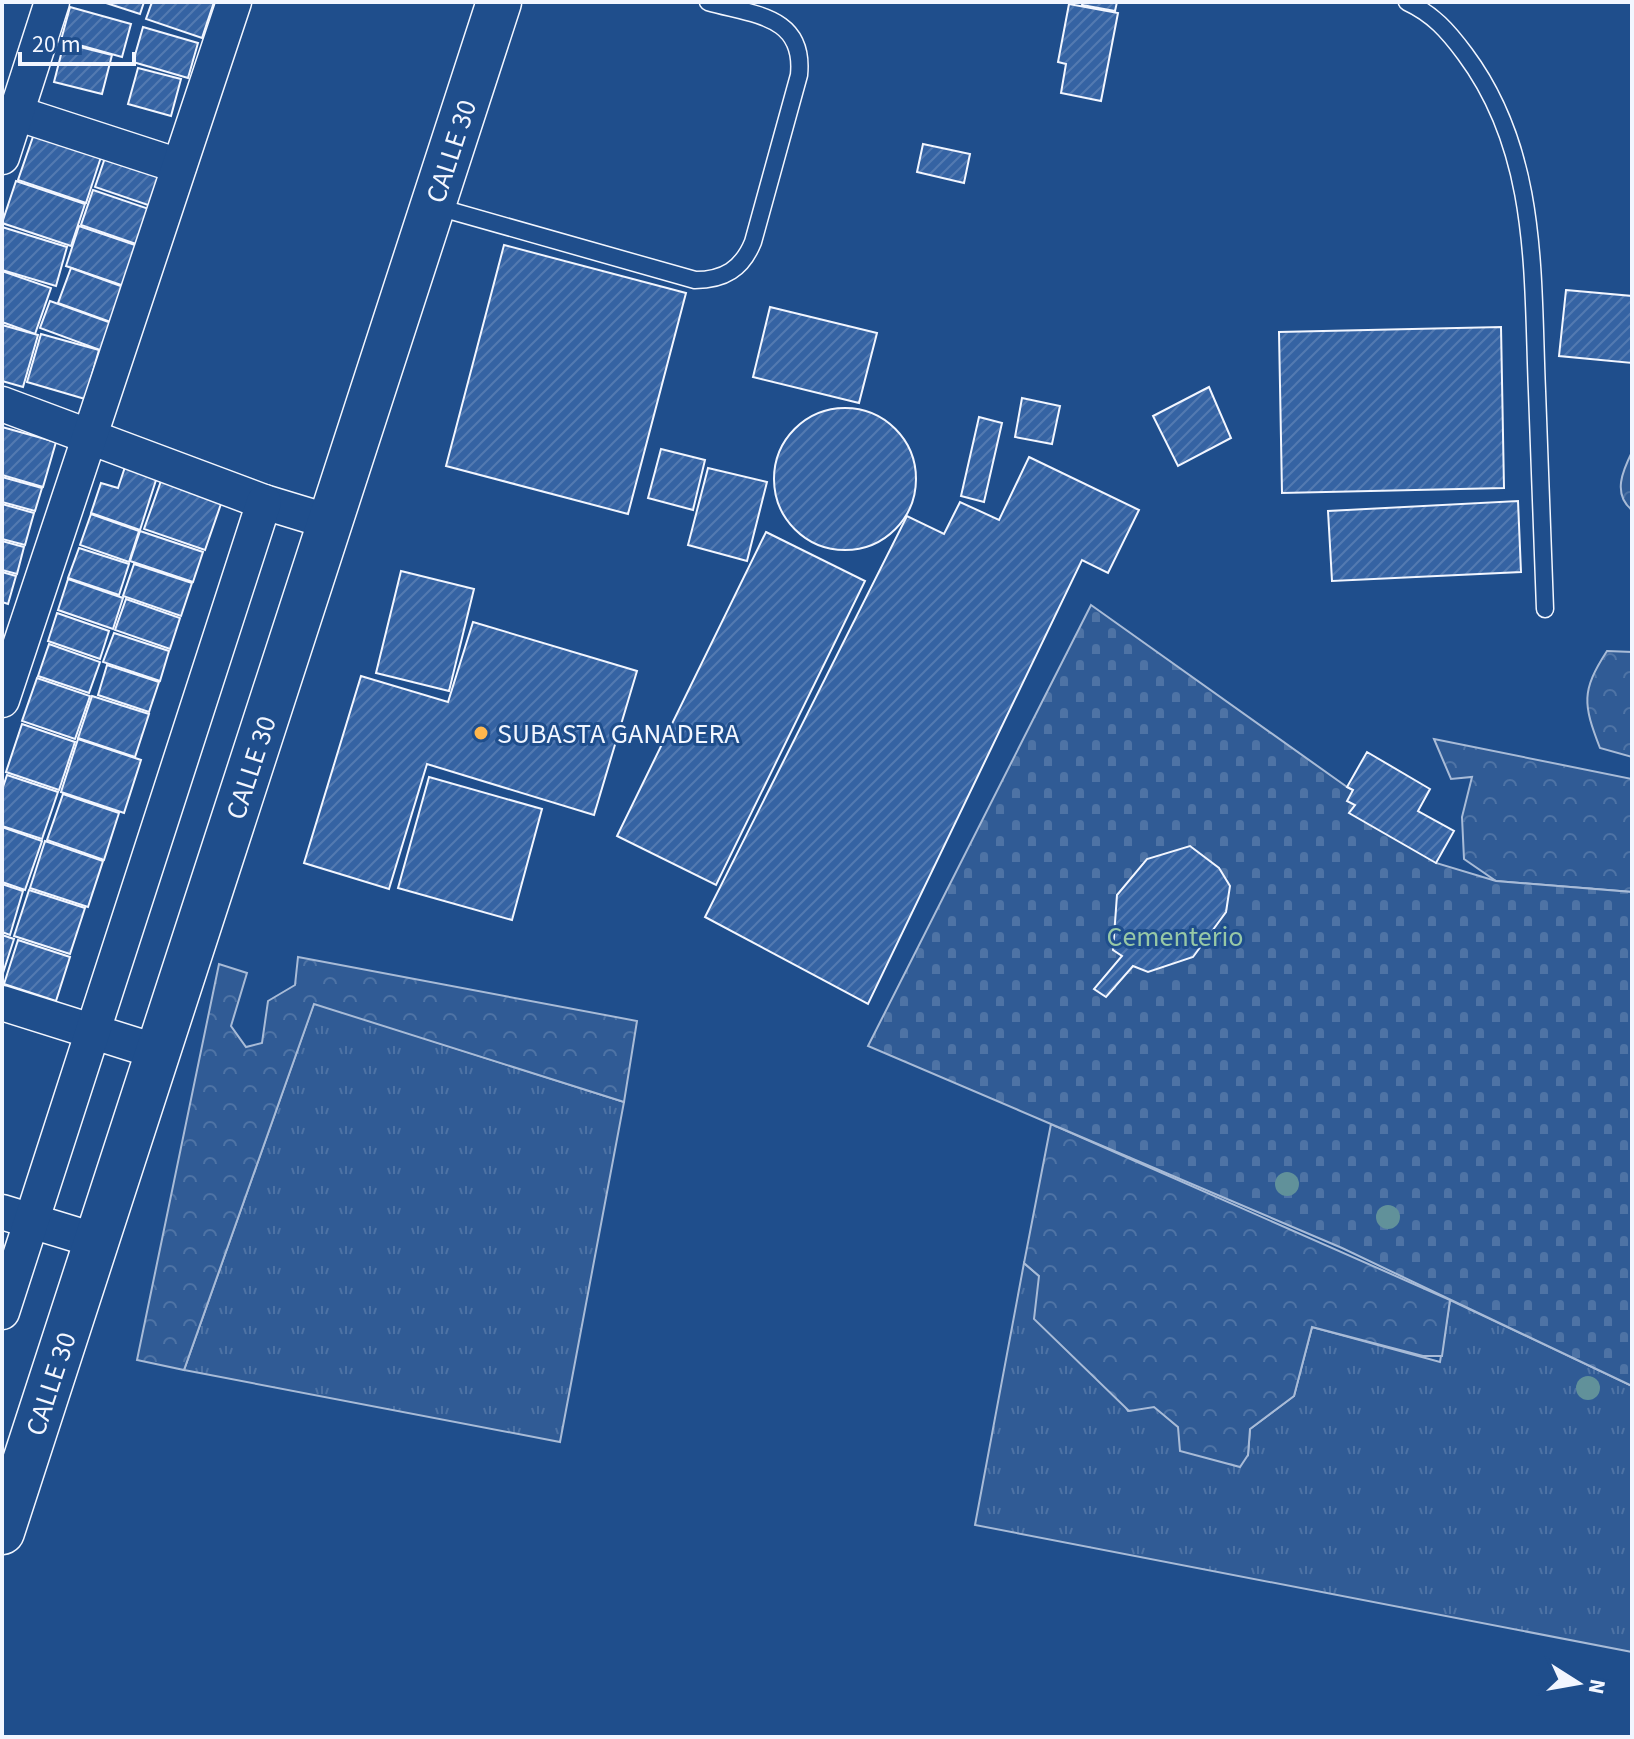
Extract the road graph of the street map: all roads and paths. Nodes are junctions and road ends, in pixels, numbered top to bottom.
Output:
1 (52, 2) edge
2 (234, 2) edge
3 (499, 2) edge
4 (708, 2) edge
5 (1407, 2) edge
6 (16, 113) junction
7 (2, 157) edge
8 (179, 166) junction
9 (433, 205) junction
10 (2, 404) edge
11 (90, 435) junction
12 (264, 502) junction
13 (330, 522) junction
14 (1545, 609) dead end
15 (2, 700) edge
16 (2, 1003) edge
17 (93, 1031) junction
18 (158, 1052) junction
19 (16, 1216) edge
20 (97, 1241) junction
21 (2, 1312) edge
22 (2, 1532) edge

1 - 6 street
2 - 8 street
3 - 9 main road, CALLE 30
4 - 9 lane
5 - 14 lane
6 - 7 street
6 - 8 street
8 - 11 street
9 - 13 main road, CALLE 30
10 - 11 street
11 - 12 street
11 - 15 street
12 - 13 street
12 - 17 street
13 - 18 main road, CALLE 30
16 - 17 street
17 - 18 street
17 - 19 street
18 - 20 main road, CALLE 30
19 - 20 street
19 - 21 street
20 - 22 main road, CALLE 30

